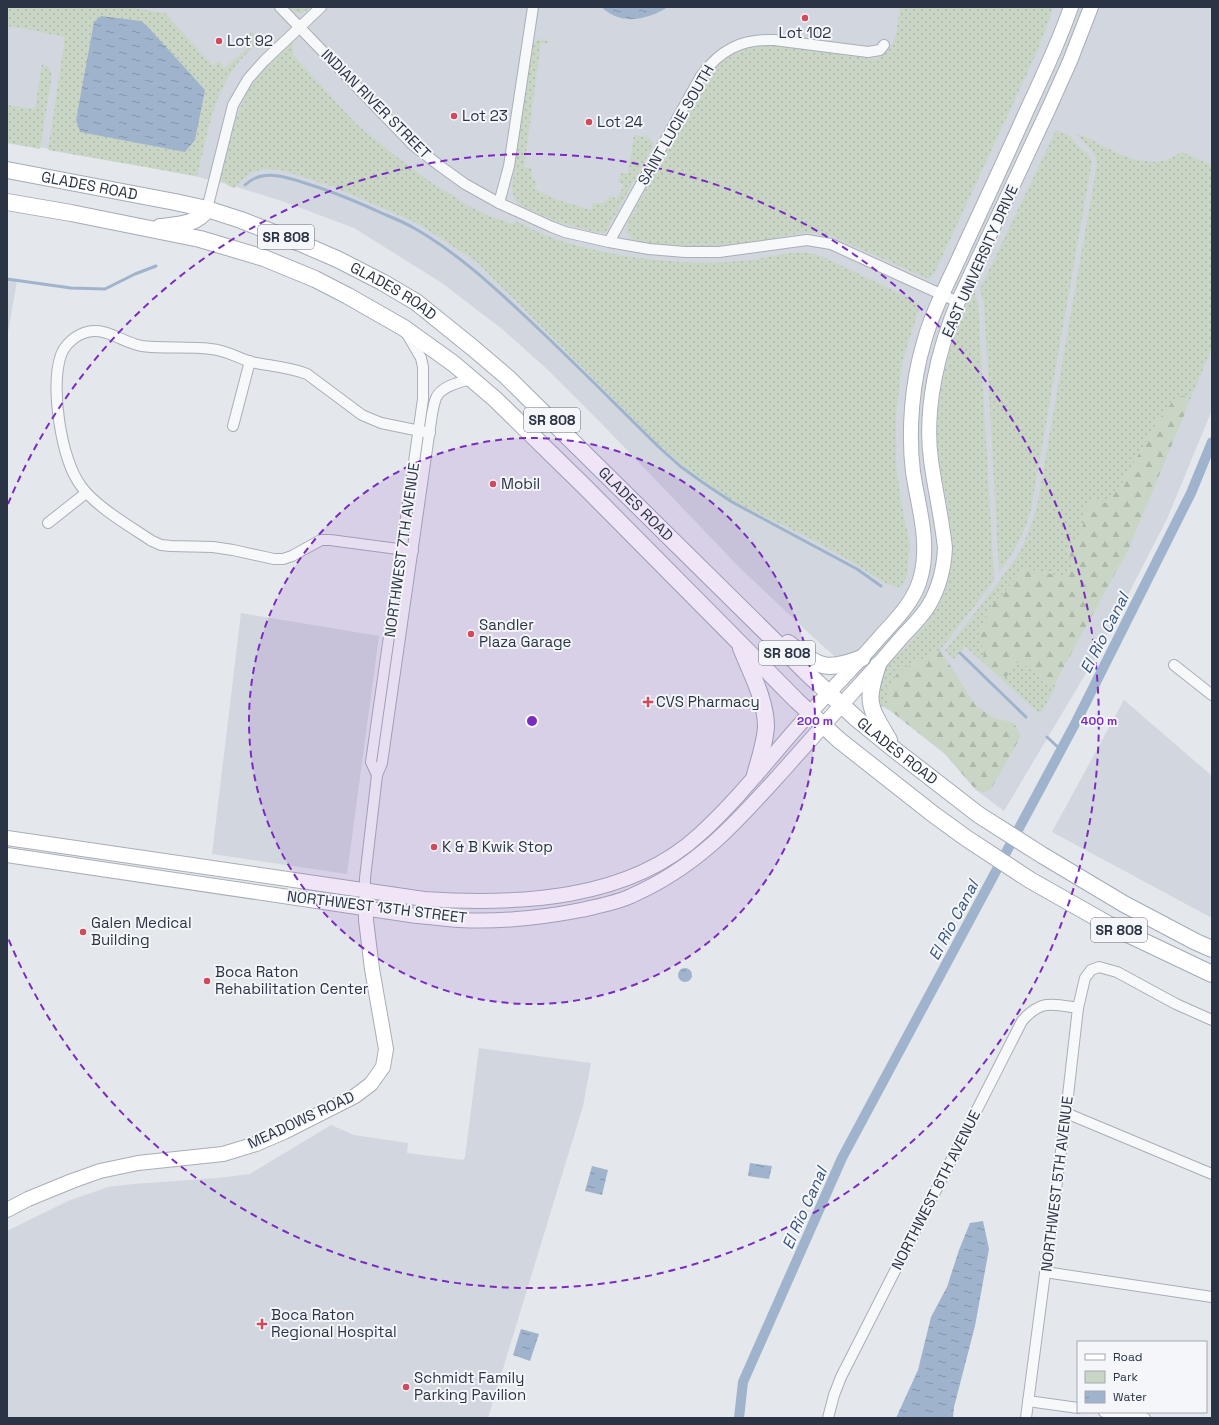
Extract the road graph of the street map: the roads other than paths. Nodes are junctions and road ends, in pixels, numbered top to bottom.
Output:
1 (280, 7) edge
2 (321, 7) edge
3 (533, 7) edge
4 (1071, 7) edge
5 (1091, 7) edge
6 (300, 27) junction
7 (884, 45) dead end
8 (7, 170) edge
9 (7, 202) edge
10 (499, 203) junction
11 (207, 209) junction
12 (151, 229) junction
13 (609, 242) junction
14 (942, 295) junction
15 (958, 302) junction
16 (404, 328) junction
17 (250, 361) junction
18 (472, 379) junction
19 (233, 426) dead end
20 (419, 431) junction
21 (430, 433) junction
22 (585, 486) junction
23 (86, 493) junction
24 (628, 496) junction
25 (48, 523) dead end
26 (402, 550) junction
27 (413, 551) junction
28 (746, 613) junction
29 (738, 642) junction
30 (862, 658) junction
31 (1174, 664) dead end
32 (878, 665) junction
33 (829, 693) junction
34 (1212, 695) edge
35 (842, 705) junction
36 (810, 713) junction
37 (823, 725) junction
38 (894, 750) junction
39 (377, 775) junction
40 (755, 775) junction
41 (7, 838) edge
42 (7, 855) edge
43 (365, 890) junction
44 (366, 908) junction
45 (1212, 949) edge
46 (1212, 974) edge
47 (1078, 1008) junction
48 (1212, 1020) edge
49 (1066, 1113) junction
50 (1212, 1174) edge
51 (7, 1210) edge
52 (1045, 1272) junction
53 (1212, 1297) edge
54 (1028, 1401) junction
55 (1077, 1408) edge
56 (1111, 1413) edge
57 (828, 1418) edge
58 (1026, 1418) edge
59 (1145, 1418) edge

1 - 6 street, INDIAN RIVER STREET
2 - 6 street
3 - 10 street
4 - 14 street, EAST UNIVERSITY DRIVE
5 - 15 street, EAST UNIVERSITY DRIVE
6 - 10 street, INDIAN RIVER STREET
6 - 11 street
7 - 13 street, SAINT LUCIE SOUTH
8 - 11 main road, GLADES ROAD / SR 808
9 - 12 main road, GLADES ROAD / SR 808
10 - 13 street, INDIAN RIVER STREET
11 - 12 main road
11 - 24 main road, GLADES ROAD / SR 808
12 - 16 main road, GLADES ROAD / SR 808
13 - 14 street, INDIAN RIVER STREET
14 - 15 street, INDIAN RIVER STREET
14 - 30 street, EAST UNIVERSITY DRIVE
15 - 32 street, EAST UNIVERSITY DRIVE
16 - 18 main road, GLADES ROAD / SR 808
16 - 20 street, NORTHWEST 7TH AVENUE
17 - 19 street
17 - 20 street
17 - 23 street
18 - 21 street, NORTHWEST 7TH AVENUE
18 - 22 main road, GLADES ROAD / SR 808
20 - 21 street
20 - 26 street, NORTHWEST 7TH AVENUE
21 - 27 street, NORTHWEST 7TH AVENUE
22 - 24 main road
22 - 29 main road, GLADES ROAD / SR 808
23 - 25 street
23 - 26 street
24 - 28 main road, GLADES ROAD / SR 808
26 - 27 street
26 - 39 street, NORTHWEST 7TH AVENUE
27 - 39 street, NORTHWEST 7TH AVENUE
28 - 30 main road
28 - 33 main road, GLADES ROAD / SR 808
29 - 36 main road, GLADES ROAD / SR 808
29 - 40 main road
30 - 33 street, EAST UNIVERSITY DRIVE
31 - 34 street
32 - 35 street, EAST UNIVERSITY DRIVE
32 - 38 main road
33 - 35 main road, GLADES ROAD / SR 808
33 - 36 street, EAST UNIVERSITY DRIVE
35 - 37 street, EAST UNIVERSITY DRIVE
35 - 38 main road, GLADES ROAD / SR 808
36 - 37 main road, GLADES ROAD / SR 808
36 - 40 street, NORTHWEST 13TH STREET
37 - 44 street, NORTHWEST 13TH STREET
37 - 46 main road, GLADES ROAD / SR 808
38 - 45 main road, GLADES ROAD / SR 808
39 - 43 street, NORTHWEST 7TH AVENUE
40 - 43 street, NORTHWEST 13TH STREET
41 - 43 street, NORTHWEST 13TH STREET
42 - 44 street, NORTHWEST 13TH STREET
43 - 44 street, NORTHWEST 7TH AVENUE
44 - 51 street, MEADOWS ROAD
47 - 48 street, NORTHWEST 5TH AVENUE
47 - 49 street, NORTHWEST 5TH AVENUE
47 - 57 street, NORTHWEST 6TH AVENUE
49 - 50 street
49 - 52 street, NORTHWEST 5TH AVENUE
52 - 53 street
52 - 54 street, NORTHWEST 5TH AVENUE
54 - 55 street
54 - 58 street, NORTHWEST 5TH AVENUE
56 - 59 street

